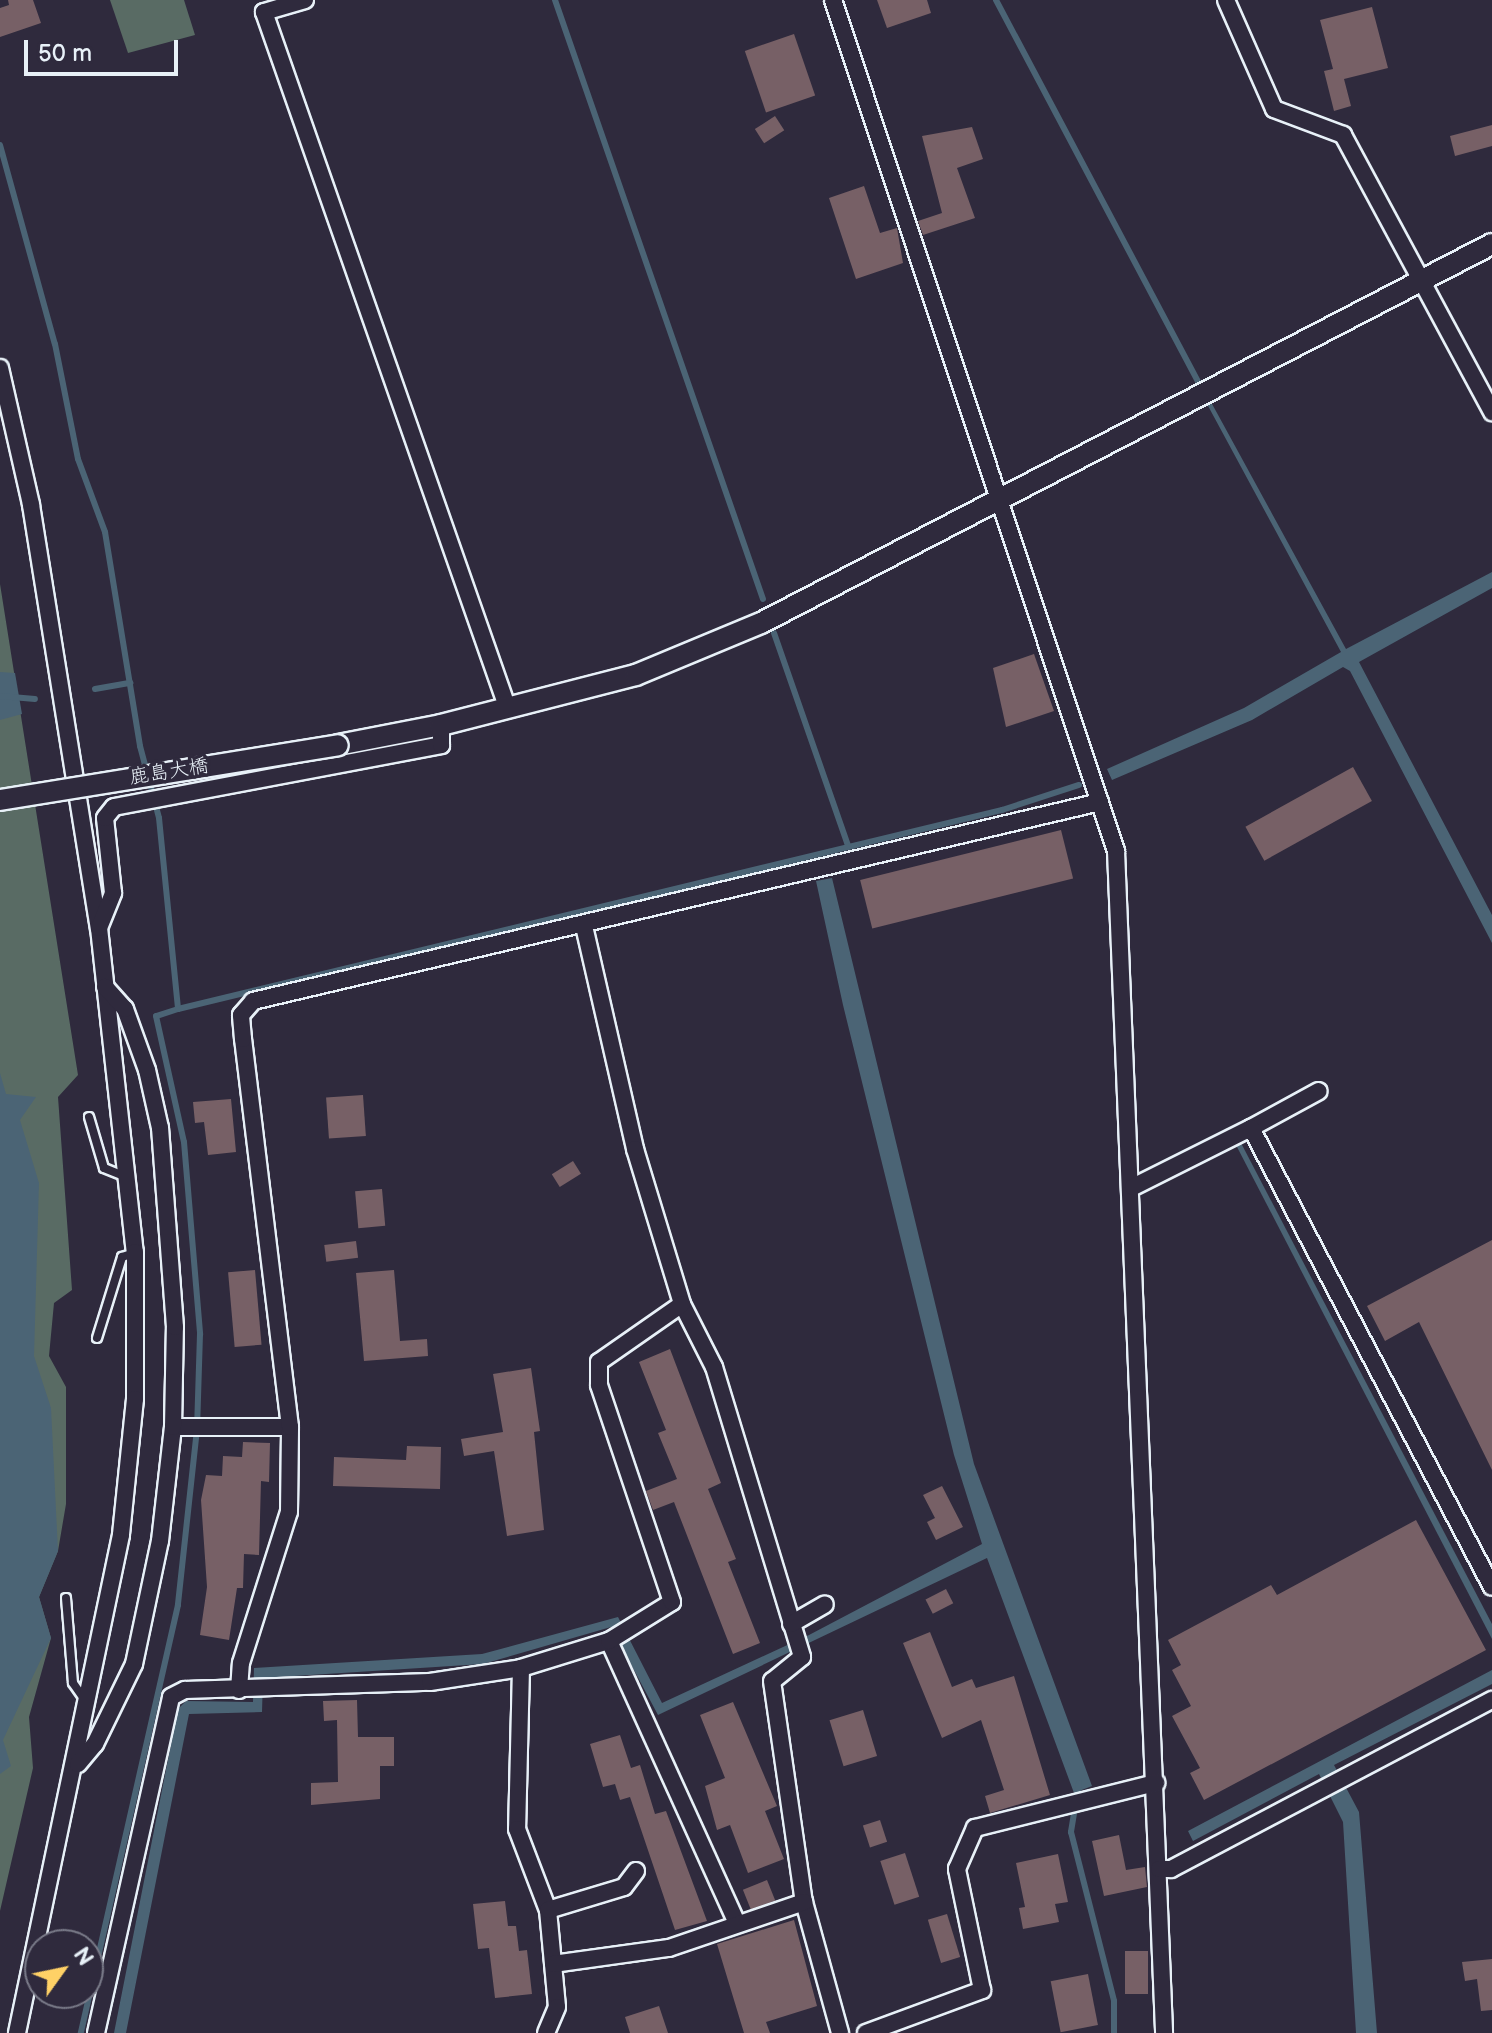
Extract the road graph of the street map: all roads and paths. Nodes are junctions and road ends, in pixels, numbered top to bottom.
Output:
1 (305, 0) edge
2 (833, 0) edge
3 (1226, 0) edge
4 (1492, 244) edge
5 (1423, 280) junction
6 (0, 368) edge
7 (1492, 412) edge
8 (1001, 499) junction
9 (508, 709) junction
10 (441, 725) junction
11 (0, 800) edge
12 (1100, 802) junction
13 (584, 926) junction
14 (99, 928) junction
15 (105, 987) junction
16 (1319, 1091) dead end
17 (89, 1117) dead end
18 (1251, 1128) junction
19 (129, 1178) junction
20 (1133, 1187) junction
21 (135, 1252) junction
22 (682, 1304) junction
23 (97, 1338) dead end
24 (290, 1427) junction
25 (178, 1428) junction
26 (1492, 1587) edge
27 (66, 1598) dead end
28 (825, 1604) dead end
29 (793, 1628) junction
30 (609, 1641) junction
31 (521, 1668) junction
32 (251, 1690) junction
33 (1492, 1700) edge
34 (87, 1703) junction
35 (77, 1765) junction
36 (1156, 1783) junction
37 (1159, 1869) junction
38 (636, 1871) dead end
39 (804, 1902) junction
40 (548, 1910) junction
41 (736, 1921) junction
42 (553, 1964) junction
43 (17, 2033) edge
44 (96, 2033) edge
45 (546, 2033) edge
46 (840, 2033) edge
47 (866, 2033) edge
48 (1164, 2033) edge

1 - 9 street
2 - 8 street
3 - 5 street
4 - 5 street, 鹿島大橋
5 - 7 street
5 - 8 street, 鹿島大橋
6 - 14 street
8 - 9 street, 鹿島大橋
8 - 12 street
9 - 10 street, 鹿島大橋
10 - 11 street, 鹿島大橋, bridge
10 - 14 street
12 - 13 street
12 - 20 street
13 - 22 street
13 - 24 street
14 - 15 street
15 - 19 street
15 - 25 street
16 - 18 street
17 - 19 lane
18 - 20 street
18 - 26 street
19 - 21 street
20 - 36 street
21 - 23 lane
21 - 34 street
22 - 29 street
22 - 30 street
24 - 25 street
24 - 32 street
25 - 35 street
27 - 34 lane
28 - 29 street
29 - 39 street
30 - 31 street
30 - 41 street
31 - 32 street
31 - 40 street
32 - 44 street
33 - 37 street
34 - 35 street
35 - 43 street
36 - 37 street
36 - 47 street
37 - 48 street
38 - 40 street
39 - 41 street
39 - 46 street
40 - 42 street
41 - 42 street
42 - 45 street

